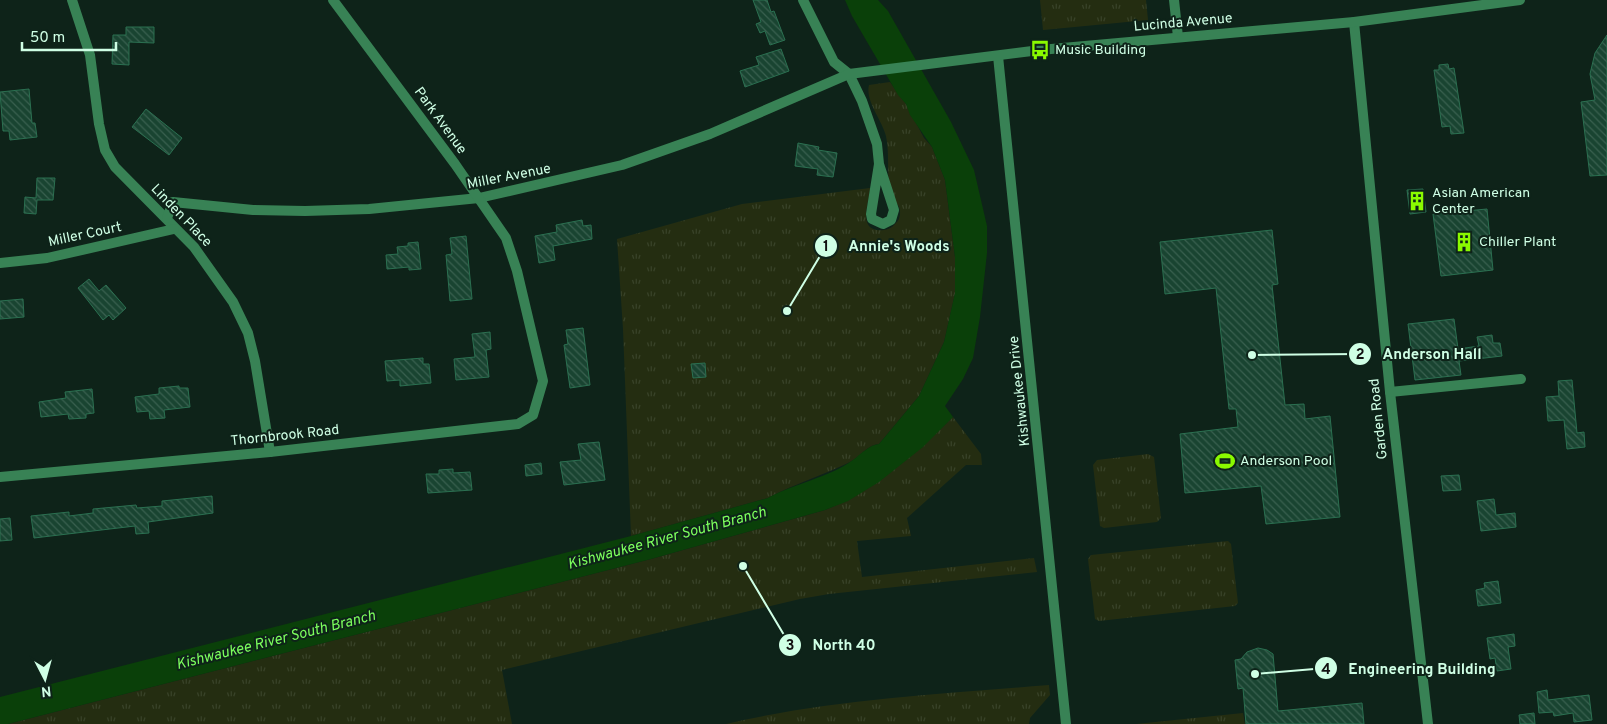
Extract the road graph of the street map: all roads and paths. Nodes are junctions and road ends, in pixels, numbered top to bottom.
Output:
1 (72, 0) edge
2 (334, 0) edge
3 (804, 0) edge
4 (1174, 0) edge
5 (1520, 0) edge
6 (1354, 22) junction
7 (1178, 37) junction
8 (998, 56) junction
9 (849, 74) junction
10 (879, 164) junction
11 (480, 198) junction
12 (167, 218) junction
13 (174, 229) junction
14 (0, 263) edge
15 (1521, 378) dead end
16 (543, 381) joint
17 (1390, 392) junction
18 (270, 452) junction
19 (0, 477) edge
20 (1066, 724) edge
21 (1428, 724) edge

1 - 12 street, Linden Place
2 - 11 street, Park Avenue
3 - 9 street
4 - 7 street
5 - 6 street, Lucinda Avenue
6 - 7 street, Lucinda Avenue
6 - 17 street, Garden Road
7 - 8 street, Lucinda Avenue
8 - 9 street, Lucinda Avenue
8 - 20 street, Kishwaukee Drive
9 - 10 street
9 - 11 street, Miller Avenue
10 - 10 street
11 - 12 street, Miller Avenue
11 - 16 street, Park Avenue
12 - 13 street, Linden Place
13 - 14 street, Miller Court
13 - 18 street, Linden Place
15 - 17 street
16 - 18 street, Thornbrook Road
17 - 21 street, Garden Road
18 - 19 street, Thornbrook Road

